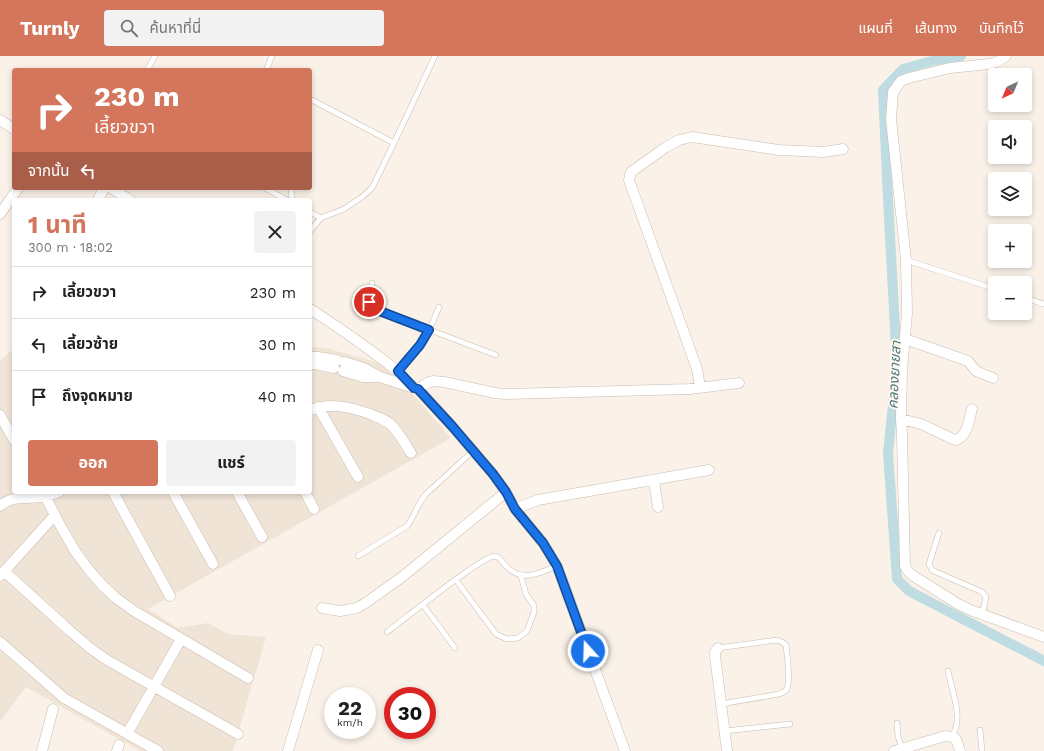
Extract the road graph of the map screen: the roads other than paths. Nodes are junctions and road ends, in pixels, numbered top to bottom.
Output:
1 (155, 56) edge
2 (272, 56) edge
3 (435, 56) edge
4 (1006, 56) edge
5 (148, 68) edge
6 (267, 68) edge
7 (312, 100) dead end
8 (0, 120) edge
9 (12, 128) edge
10 (394, 143) junction
11 (843, 149) dead end
12 (17, 190) edge
13 (116, 190) edge
14 (269, 190) edge
15 (127, 198) edge
16 (283, 198) edge
17 (312, 213) edge
18 (0, 214) edge
19 (320, 218) junction
20 (312, 228) edge
21 (906, 260) junction
22 (372, 283) dead end
23 (988, 287) edge
24 (1032, 300) edge
25 (1044, 304) edge
26 (439, 307) dead end
27 (312, 310) edge
28 (429, 330) junction
29 (904, 339) junction
30 (496, 355) dead end
31 (312, 357) edge
32 (312, 364) edge
33 (339, 365) junction
34 (398, 371) junction
35 (992, 378) dead end
36 (739, 383) dead end
37 (700, 387) junction
38 (416, 389) junction
39 (314, 409) edge
40 (972, 409) dead end
41 (0, 415) edge
42 (901, 419) junction
43 (12, 436) edge
44 (473, 451) junction
45 (411, 453) dead end
46 (709, 470) dead end
47 (358, 477) dead end
48 (654, 481) junction
49 (506, 492) junction
50 (45, 494) edge
51 (114, 494) edge
52 (174, 494) edge
53 (238, 494) edge
54 (306, 494) edge
55 (1, 503) edge
56 (658, 507) dead end
57 (314, 508) dead end
58 (515, 509) junction
59 (55, 515) junction
60 (939, 533) dead end
61 (262, 537) dead end
62 (358, 556) dead end
63 (212, 564) dead end
64 (557, 566) junction
65 (2, 574) edge
66 (521, 576) junction
67 (456, 580) junction
68 (170, 596) dead end
69 (423, 605) junction
70 (322, 608) dead end
71 (982, 615) junction
72 (387, 632) dead end
73 (1044, 637) edge
74 (181, 638) junction
75 (0, 642) edge
76 (455, 648) dead end
77 (718, 648) joint
78 (318, 650) dead end
79 (948, 671) dead end
80 (248, 678) dead end
81 (153, 687) junction
82 (721, 704) junction
83 (53, 709) dead end
84 (897, 723) dead end
85 (790, 724) dead end
86 (980, 730) dead end
87 (725, 731) junction
88 (127, 734) junction
89 (238, 734) dead end
90 (952, 737) junction
91 (898, 750) edge
92 (42, 751) edge
93 (158, 751) edge
94 (288, 751) edge
95 (625, 751) edge
96 (727, 751) edge
97 (960, 751) edge
98 (982, 751) edge

1 - 5 lane
2 - 6 lane
3 - 10 lane
4 - 21 street
7 - 10 lane
8 - 9 street
10 - 19 lane
11 - 37 street
12 - 18 street
13 - 15 street
14 - 16 lane
17 - 19 lane
19 - 20 lane
21 - 23 lane
21 - 29 street
22 - 28 lane
24 - 25 lane
26 - 28 lane
27 - 34 street
28 - 30 lane
28 - 34 lane
29 - 35 street
29 - 42 street
31 - 33 street
32 - 33 street
33 - 38 street
34 - 38 street
36 - 37 street
37 - 38 street
38 - 44 street
39 - 45 street
39 - 47 street
40 - 42 street
41 - 43 street
42 - 71 street
44 - 49 street
44 - 62 lane
46 - 48 street
48 - 56 street
48 - 58 street
49 - 58 street
49 - 70 street
50 - 55 street
50 - 59 street
51 - 68 street
52 - 63 street
53 - 61 street
54 - 57 street
58 - 64 street
59 - 65 street
59 - 74 street
60 - 71 lane
64 - 66 lane
64 - 95 street
65 - 81 street
66 - 67 lane
66 - 67 lane
67 - 69 lane
69 - 72 lane
69 - 76 lane
71 - 73 street
74 - 80 street
74 - 81 street
75 - 88 street
77 - 82 street
77 - 82 lane
78 - 94 street
79 - 90 lane
81 - 88 street
81 - 89 street
82 - 87 street
83 - 92 street
84 - 91 lane
85 - 87 lane
86 - 98 lane
87 - 96 street
88 - 93 street
90 - 91 street
90 - 97 street

